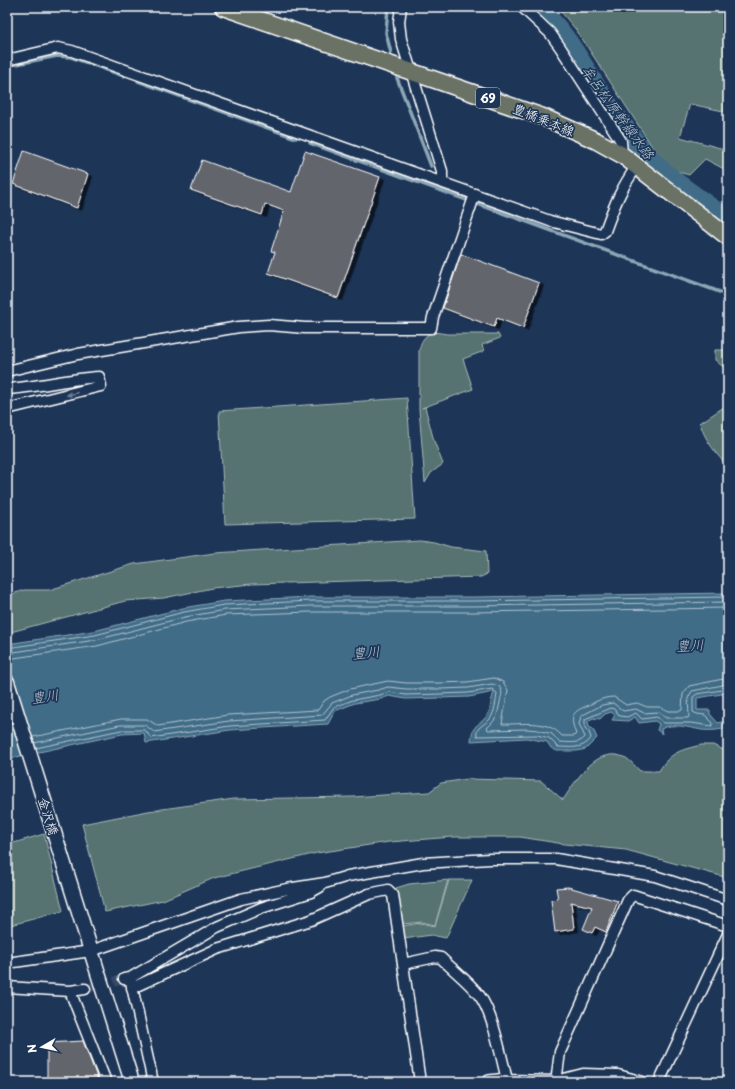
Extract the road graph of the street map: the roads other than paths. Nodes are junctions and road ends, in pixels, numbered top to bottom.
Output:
1 (223, 7) edge
2 (401, 7) edge
3 (522, 7) edge
4 (7, 60) edge
5 (412, 72) junction
6 (622, 154) junction
7 (636, 166) junction
8 (442, 182) junction
9 (475, 195) junction
10 (728, 237) edge
11 (7, 371) edge
12 (7, 389) edge
13 (7, 409) edge
14 (7, 682) edge
15 (325, 883) junction
16 (728, 900) edge
17 (728, 926) edge
18 (728, 934) edge
19 (91, 951) junction
20 (7, 963) edge
21 (403, 964) junction
22 (128, 982) junction
23 (7, 987) edge
24 (85, 989) tunnel mouth
25 (70, 992) junction
26 (507, 1081) edge
27 (106, 1082) edge
28 (132, 1082) edge
29 (153, 1082) edge
30 (420, 1082) edge
31 (489, 1082) edge
32 (556, 1082) edge
33 (643, 1082) edge
34 (659, 1082) edge

1 - 5 main road, 豊橋乗本線 / 69
2 - 5 street
3 - 6 street
4 - 8 street
5 - 6 main road, 豊橋乗本線 / 69
5 - 8 street
6 - 7 main road, 豊橋乗本線 / 69
7 - 9 street
7 - 10 main road, 豊橋乗本線 / 69
8 - 9 street
9 - 11 street
12 -> 13 street
14 - 19 main road, 金沢橋
15 - 16 street
15 - 19 street
15 - 22 street
17 - 32 street
18 - 34 street
19 - 20 street
19 - 28 main road, 金沢橋
21 - 22 street
21 - 26 street
21 - 30 street
22 - 29 street
23 - 25 street
24 - 25 street
25 - 27 street
26 - 31 street
26 - 32 street
32 - 33 street

